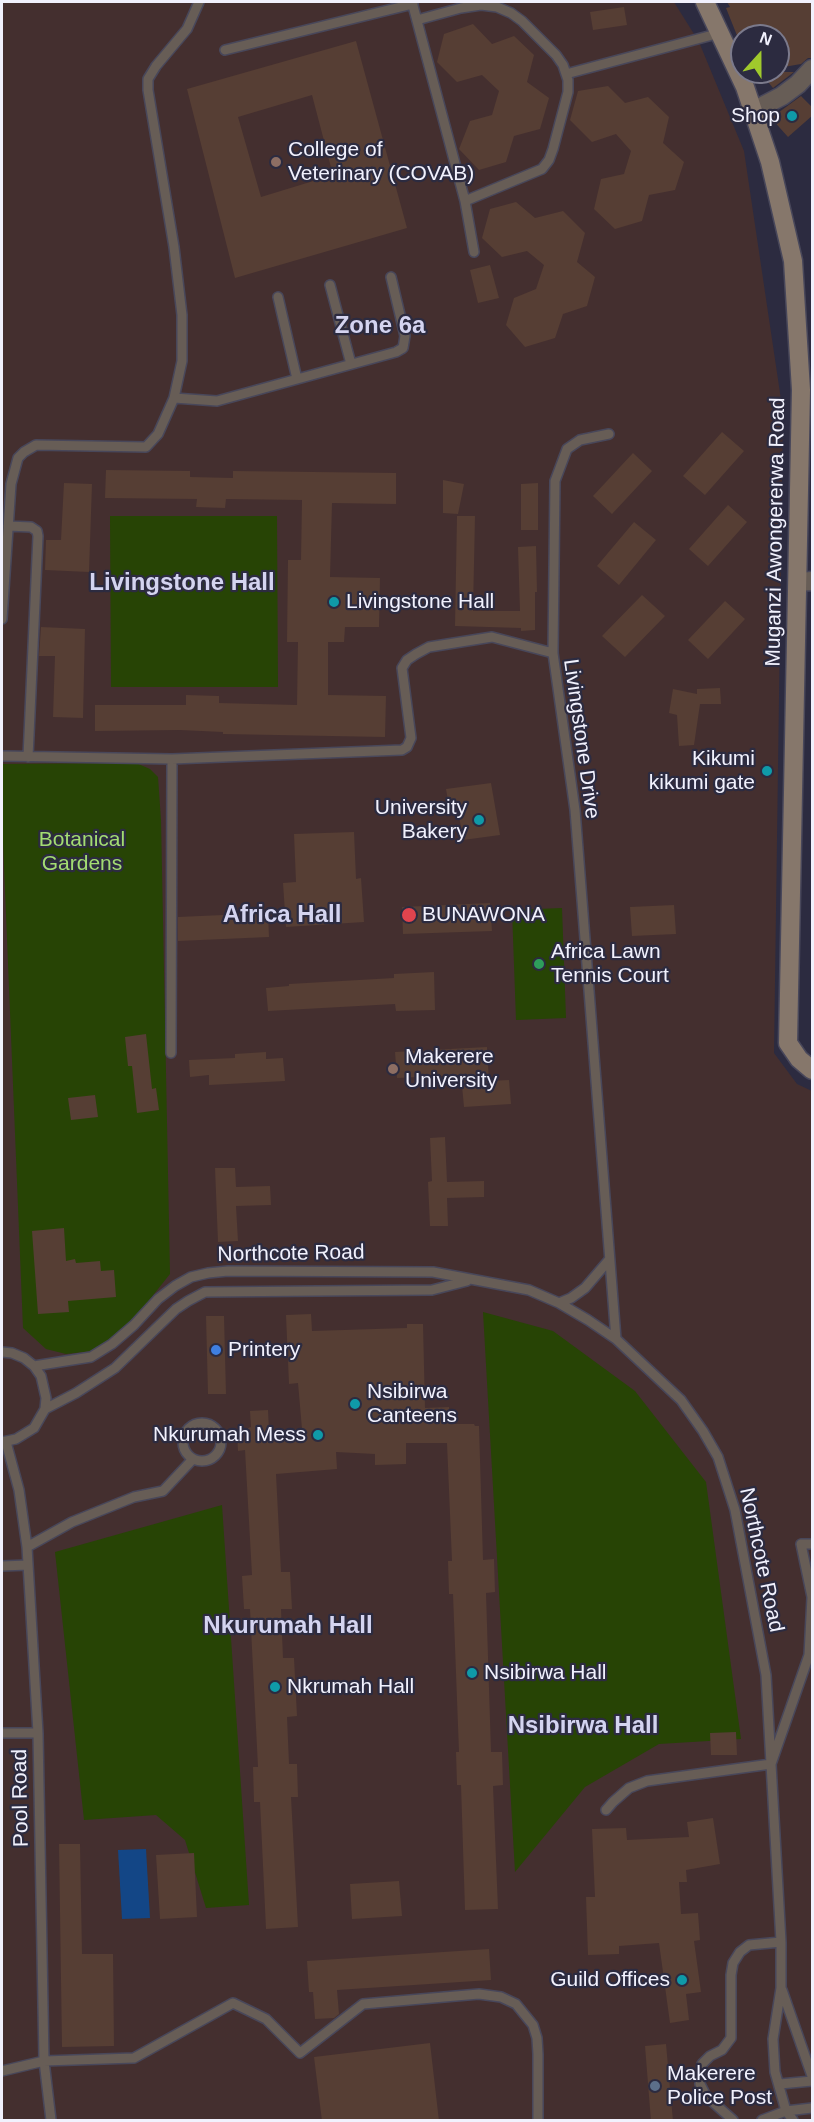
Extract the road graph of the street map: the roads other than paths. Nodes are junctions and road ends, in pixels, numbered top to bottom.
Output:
1 (199, 2) edge
2 (705, 2) edge
3 (413, 3) edge
4 (498, 4) edge
5 (417, 21) junction
6 (720, 33) junction
7 (225, 50) dead end
8 (813, 69) edge
9 (566, 74) junction
10 (753, 111) junction
11 (465, 201) junction
12 (474, 252) dead end
13 (391, 277) dead end
14 (330, 285) dead end
15 (278, 297) dead end
16 (351, 364) junction
17 (297, 379) junction
18 (807, 388) edge
19 (174, 398) junction
20 (609, 434) dead end
21 (8, 526) junction
22 (805, 581) edge
23 (2, 619) edge
24 (554, 653) junction
25 (2, 756) edge
26 (28, 757) junction
27 (172, 759) junction
28 (171, 1053) dead end
29 (813, 1070) edge
30 (609, 1260) junction
31 (469, 1280) junction
32 (559, 1304) junction
33 (616, 1339) junction
34 (2, 1352) edge
35 (34, 1366) junction
36 (45, 1409) junction
37 (4, 1442) edge
38 (193, 1459) junction
39 (813, 1544) edge
40 (27, 1547) junction
41 (28, 1565) junction
42 (2, 1566) edge
43 (2, 1733) edge
44 (38, 1733) junction
45 (771, 1764) junction
46 (606, 1810) dead end
47 (781, 1942) junction
48 (781, 1988) junction
49 (44, 2061) junction
50 (2, 2071) edge
51 (813, 2076) edge
52 (813, 2081) edge
53 (780, 2084) junction
54 (813, 2108) edge
55 (786, 2111) junction
56 (51, 2121) edge
57 (538, 2121) edge
58 (732, 2121) edge
59 (762, 2121) edge
60 (793, 2121) edge

1 - 19 lane
2 - 6 street, Muganzi Awongererwa Road
3 - 5 lane
3 - 7 lane
4 - 5 lane
4 - 9 lane
5 - 11 lane
6 - 9 lane
6 - 10 street, Muganzi Awongererwa Road
8 - 10 street
9 - 11 lane
10 - 18 street, Muganzi Awongererwa Road
11 - 12 lane
13 - 16 lane
14 - 16 lane
15 - 17 lane
16 - 17 lane
17 - 19 lane
18 - 22 street, Muganzi Awongererwa Road
19 - 21 lane
20 - 24 lane
21 - 23 lane
21 - 26 lane
22 - 29 street, Muganzi Awongererwa Road
24 - 27 lane, Livingstone Drive
24 - 30 lane, Livingstone Drive
25 - 26 lane, Livingstone Drive
26 - 27 lane, Livingstone Drive
27 - 28 lane
30 - 32 lane
30 - 33 lane, Livingstone Drive
31 - 32 lane, Northcote Road
31 - 35 lane, Northcote Road
31 - 36 lane, Northcote Road
32 - 33 lane, Northcote Road
33 - 45 lane, Northcote Road
34 - 35 lane
35 - 36 lane
36 - 37 lane
37 - 40 lane, Pool Road
38 - 38 lane
38 - 40 lane
39 - 45 lane
40 - 41 lane, Pool Road
41 - 42 lane
41 - 44 lane, Pool Road
43 - 44 lane
44 - 49 lane, Pool Road
45 - 46 lane
45 - 47 lane, Northcote Road
47 - 48 lane, Northcote Road
47 - 58 lane
48 - 51 lane, Northcote Road
48 - 53 lane, Northcote Road
49 - 50 lane
49 - 56 lane, Pool Road
49 - 57 lane
52 - 53 lane
53 - 55 lane, Northcote Road
54 - 55 lane
55 - 59 lane
55 - 60 lane, Northcote Road

